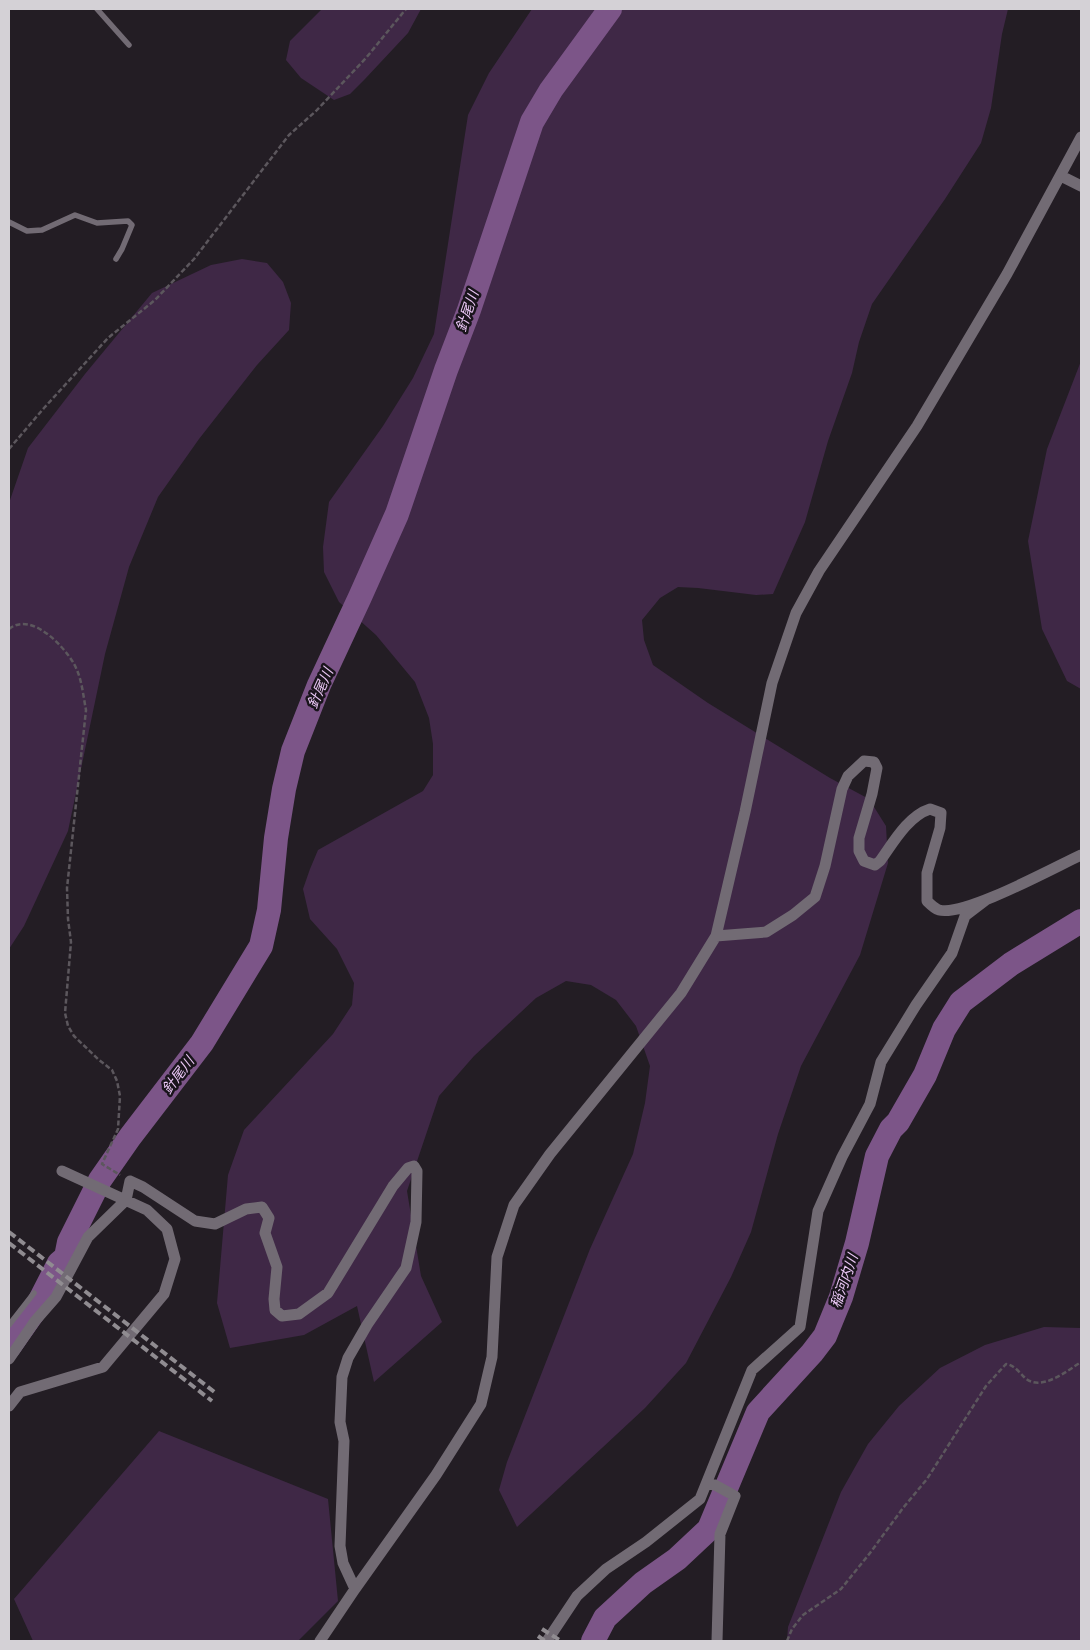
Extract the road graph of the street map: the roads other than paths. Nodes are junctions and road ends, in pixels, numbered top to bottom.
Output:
1 (97, 9) edge
2 (129, 45) dead end
3 (1081, 137) edge
4 (1061, 176) junction
5 (1081, 186) edge
6 (9, 222) edge
7 (116, 259) dead end
8 (1081, 855) edge
9 (986, 900) junction
10 (716, 936) junction
11 (62, 1171) dead end
12 (122, 1198) junction
13 (34, 1293) dead end
14 (9, 1326) edge
15 (9, 1359) edge
16 (9, 1406) edge
17 (711, 1485) junction
18 (355, 1589) junction
19 (320, 1641) edge
20 (547, 1641) edge
21 (717, 1641) edge

1 - 2 lane
3 - 4 street
4 - 5 street
4 - 10 street
6 - 7 lane
8 - 9 street
9 - 10 street
9 - 17 street
10 - 18 street
11 - 12 street
12 - 15 street
12 - 16 street
12 - 18 street
13 - 14 lane
17 - 20 street
17 - 21 street
18 - 19 street

